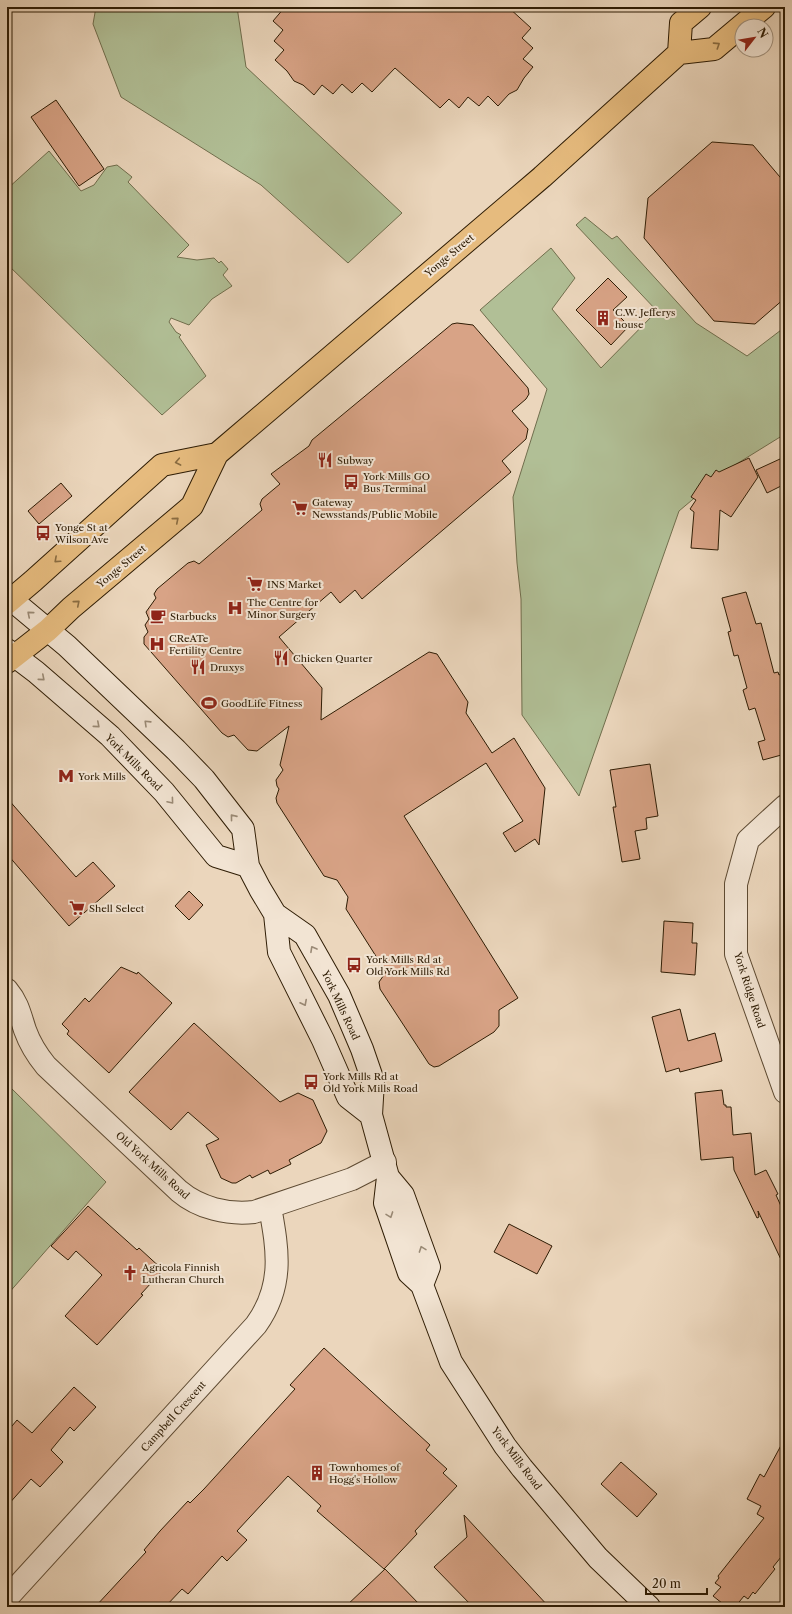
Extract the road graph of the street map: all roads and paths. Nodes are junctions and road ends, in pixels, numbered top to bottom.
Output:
1 (700, 7) edge
2 (764, 7) edge
3 (679, 53) junction
4 (217, 454) junction
5 (8, 599) edge
6 (48, 630) junction
7 (10, 656) edge
8 (785, 806) edge
9 (248, 866) junction
10 (275, 914) junction
11 (7, 990) edge
12 (785, 1092) edge
13 (371, 1115) junction
14 (387, 1170) junction
15 (270, 1207) junction
16 (7, 1598) edge
17 (648, 1607) edge

1 - 3 main road
3 -> 2 main road
3 - 4 main road, Yonge Street
4 -> 5 main road, Yonge Street
6 -> 4 main road, Yonge Street
6 -> 5 main road, York Mills Road
6 - 7 main road, Yonge Street
9 -> 6 main road, York Mills Road
7 -> 9 main road, York Mills Road
8 - 12 main road, York Ridge Road
9 - 10 main road, York Mills Road
10 -> 13 main road, York Mills Road
13 -> 10 main road, York Mills Road
11 - 15 main road, Old York Mills Road
13 - 14 main road, York Mills Road
14 - 15 main road, Old York Mills Road
14 - 17 main road, York Mills Road
15 - 16 main road, Campbell Crescent

